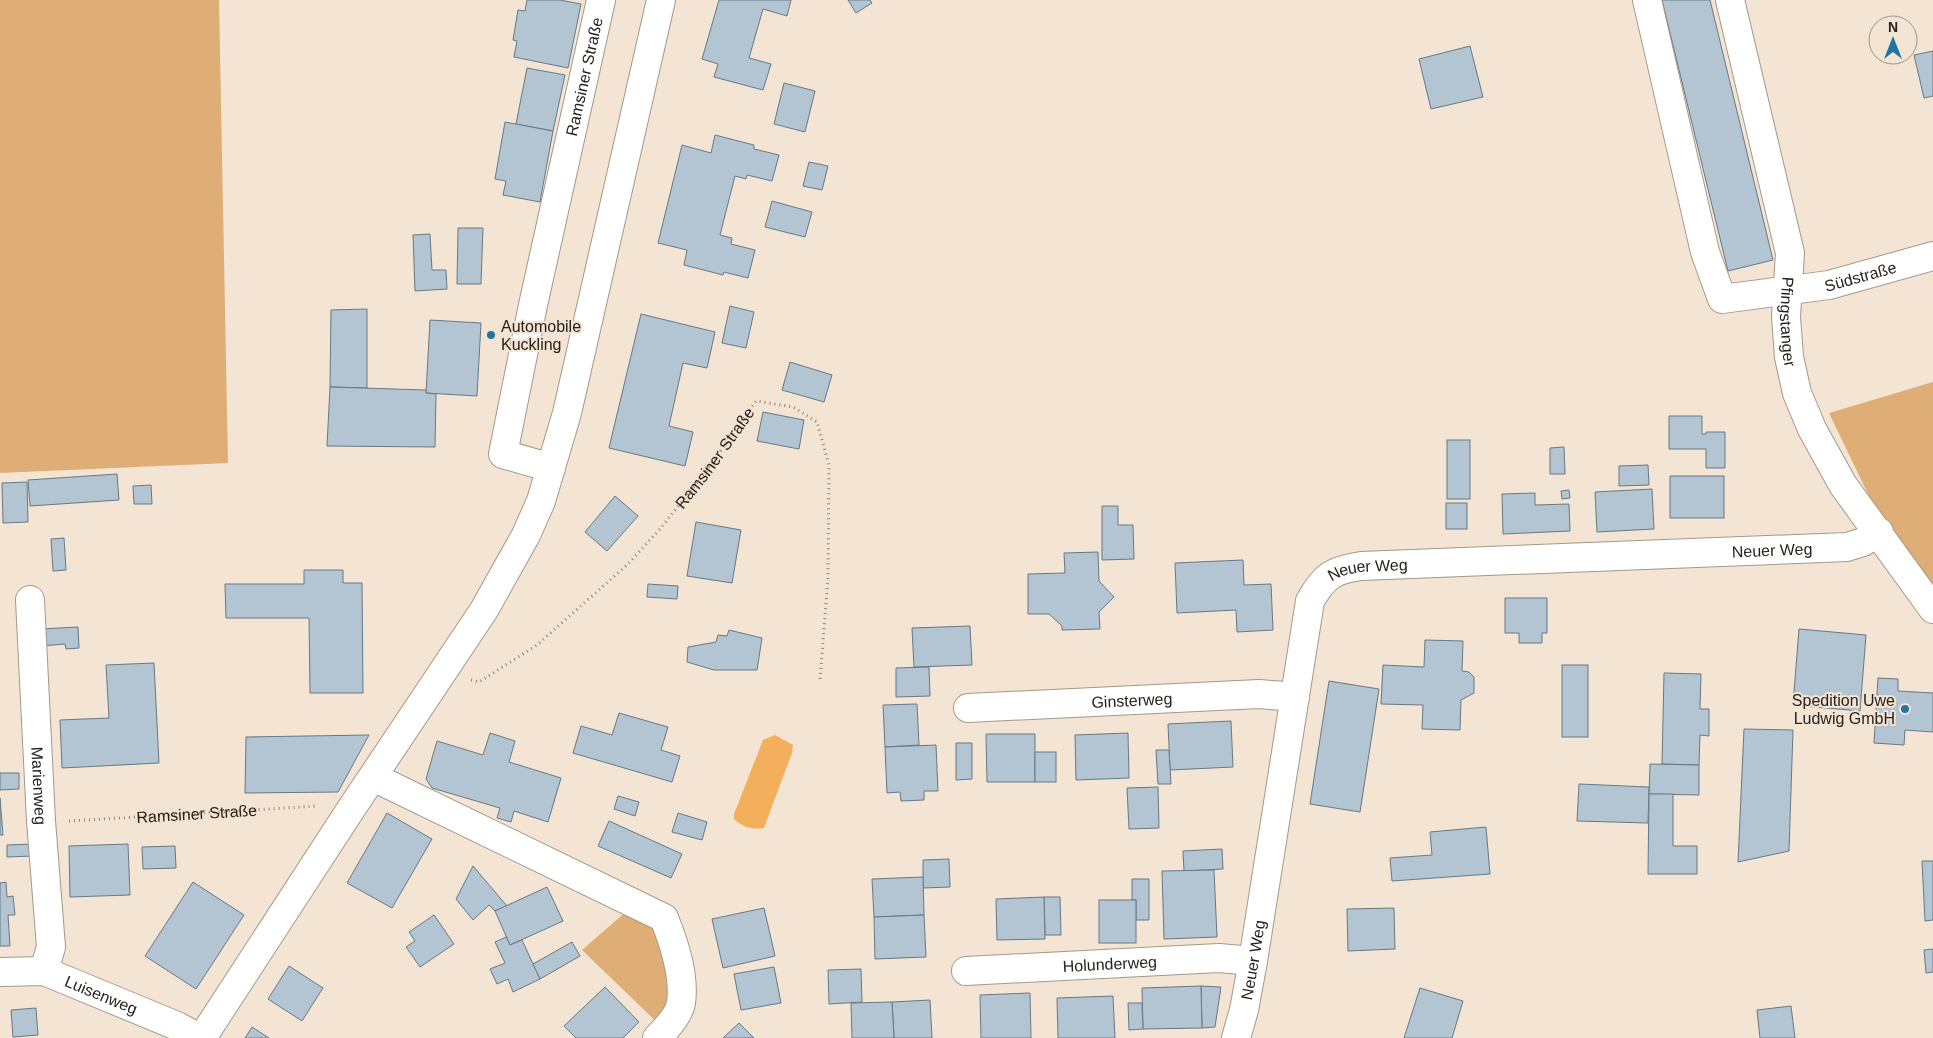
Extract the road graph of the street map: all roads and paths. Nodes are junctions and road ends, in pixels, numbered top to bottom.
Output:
1 (601, 0) edge
2 (661, 0) edge
3 (1647, 0) edge
4 (1730, 0) edge
5 (1933, 256) edge
6 (1786, 290) junction
7 (551, 468) junction
8 (1878, 532) junction
9 (30, 600) dead end
10 (1933, 609) edge
11 (444, 673) junction
12 (820, 679) dead end
13 (1295, 697) junction
14 (968, 708) dead end
15 (373, 777) junction
16 (351, 809) junction
17 (41, 821) junction
18 (1253, 961) junction
19 (44, 971) junction
20 (966, 971) dead end
21 (0, 972) edge
22 (200, 1038) edge
23 (657, 1038) edge
24 (1236, 1038) edge

1 - 7 street, Ramsiner Straße
2 - 7 street
3 - 6 street, Südstraße
4 - 6 street, Pfingstanger
5 - 6 street, Südstraße
6 - 8 street, Pfingstanger
7 - 11 street
8 - 10 street, Pfingstanger
8 - 13 street, Neuer Weg
9 - 17 street, Marienweg
11 - 12 path, Ramsiner Straße
11 - 15 street
13 - 14 street, Ginsterweg
13 - 18 street, Neuer Weg
15 - 16 street
15 - 23 street
16 - 17 path, Ramsiner Straße
16 - 22 street
17 - 19 street, Marienweg
18 - 20 street, Holunderweg
18 - 24 street, Neuer Weg
19 - 21 street, Luisenweg
19 - 22 street, Luisenweg

